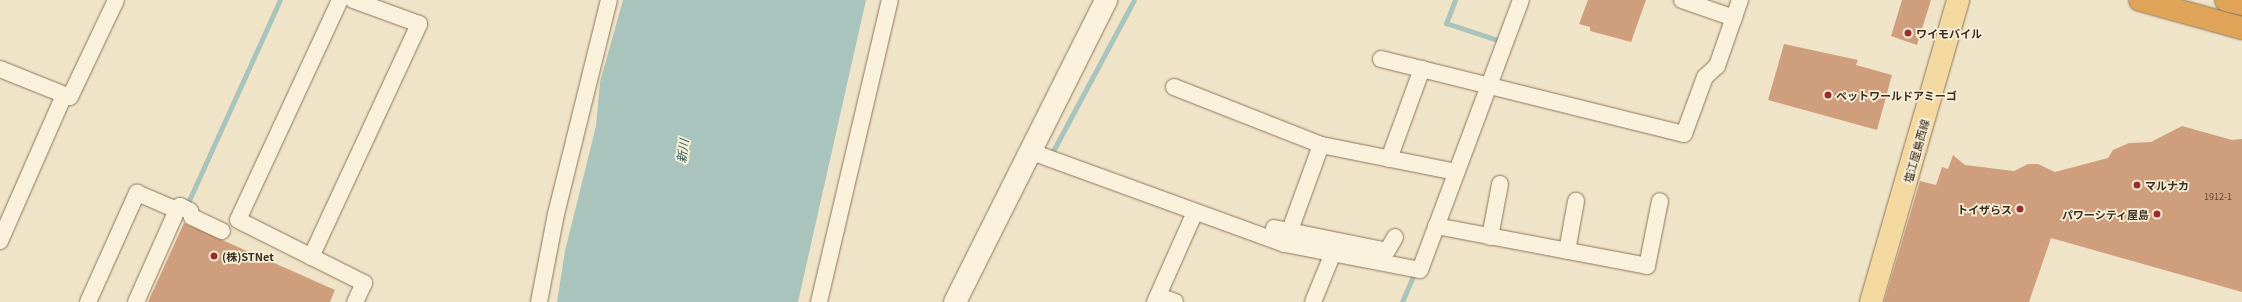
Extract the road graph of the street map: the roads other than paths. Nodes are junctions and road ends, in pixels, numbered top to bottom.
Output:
1 (116, 0) edge
2 (340, 0) edge
3 (353, 0) edge
4 (609, 0) edge
5 (890, 0) edge
6 (1106, 0) edge
7 (1521, 0) edge
8 (1682, 0) edge
9 (1740, 0) edge
10 (1958, 0) edge
11 (2140, 0) edge
12 (2226, 0) edge
13 (2242, 4) edge
14 (1734, 18) junction
15 (2242, 28) edge
16 (1381, 59) dead end
17 (0, 68) edge
18 (1422, 70) junction
19 (1174, 87) dead end
20 (1489, 87) junction
21 (64, 95) junction
22 (1321, 145) junction
23 (1029, 151) junction
24 (1389, 159) junction
25 (1456, 172) junction
26 (1500, 184) dead end
27 (1576, 201) dead end
28 (1660, 201) dead end
29 (177, 210) junction
30 (1195, 212) junction
31 (1436, 226) junction
32 (1274, 228) dead end
33 (222, 231) dead end
34 (1490, 236) junction
35 (1395, 237) dead end
36 (1288, 238) junction
37 (0, 241) edge
38 (1567, 251) junction
39 (1333, 253) junction
40 (311, 257) junction
41 (1157, 299) edge
42 (88, 302) edge
43 (136, 302) edge
44 (355, 302) edge
45 (539, 302) edge
46 (819, 302) edge
47 (955, 302) edge
48 (1175, 302) edge
49 (1313, 302) edge
50 (1871, 302) edge

1 - 21 street
2 - 40 street
3 - 40 street
4 - 45 street
5 - 46 street
6 - 23 street
7 - 20 street
8 - 14 street
9 - 14 street
10 - 50 main road, 塩江屋島西線
11 - 15 highway
12 - 13 highway
14 - 20 street
16 - 18 street
17 - 21 street
18 - 20 street
18 - 24 street
19 - 22 street
20 - 25 street
21 - 37 street
22 - 24 street
22 - 36 street
23 - 30 street
23 - 47 street
24 - 25 street
25 - 31 street
26 - 34 street
27 - 38 street
28 - 38 street
29 - 33 street
29 - 42 street
29 - 43 street
30 - 36 street
30 - 41 street
31 - 34 street
31 - 39 street
32 - 36 street
34 - 38 street
35 - 36 street
36 - 39 street
39 - 49 street
40 - 44 street
41 - 48 street

